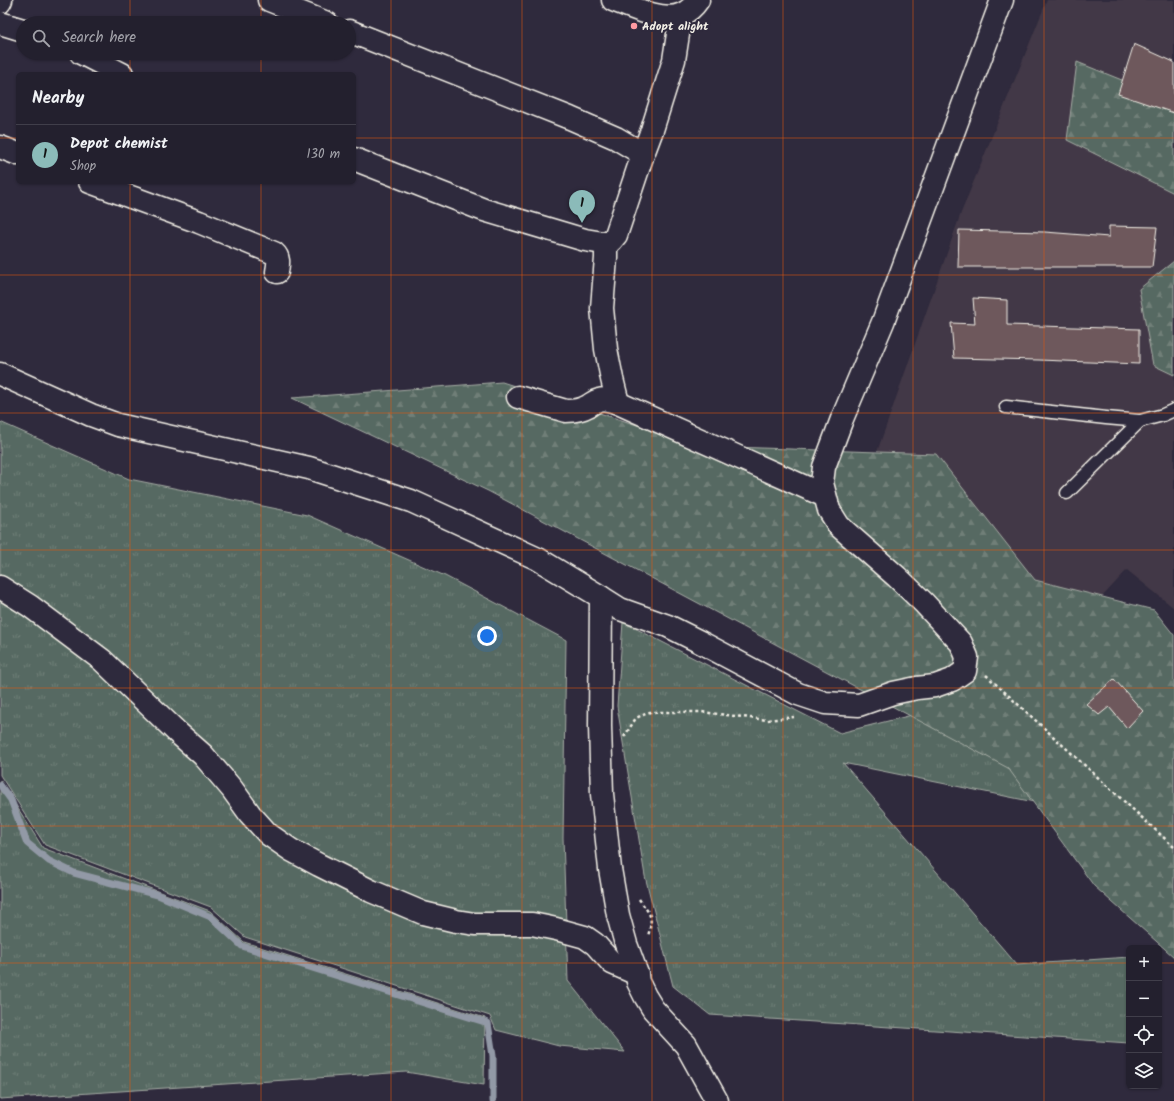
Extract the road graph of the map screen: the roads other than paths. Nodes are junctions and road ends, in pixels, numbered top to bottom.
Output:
1 (269, 0) edge
2 (613, 0) edge
3 (698, 0) edge
4 (998, 1) edge
5 (681, 15) junction
6 (309, 16) edge
7 (0, 22) edge
8 (16, 28) edge
9 (356, 34) edge
10 (95, 60) edge
11 (118, 72) edge
12 (0, 147) edge
13 (16, 153) edge
14 (642, 154) junction
15 (356, 160) edge
16 (95, 184) edge
17 (603, 243) junction
18 (277, 272) dead end
19 (0, 374) edge
20 (518, 397) dead end
21 (618, 403) junction
22 (1006, 407) dead end
23 (1174, 410) edge
24 (1140, 421) junction
25 (1067, 493) dead end
26 (825, 496) junction
27 (0, 587) edge
28 (601, 597) junction
29 (634, 966) junction
30 (717, 1101) edge

1 - 6 street
2 - 5 street
3 - 5 street
4 - 26 street
5 - 14 street
7 - 8 street
9 - 14 street
10 - 11 street
12 - 13 street
14 - 17 street
15 - 17 street
16 - 18 street
17 - 21 street
19 - 28 street
20 - 21 street
21 - 26 street
22 - 24 lane
23 - 24 lane
24 - 25 lane
26 - 28 street
27 - 29 street
28 - 29 street
29 - 30 street

